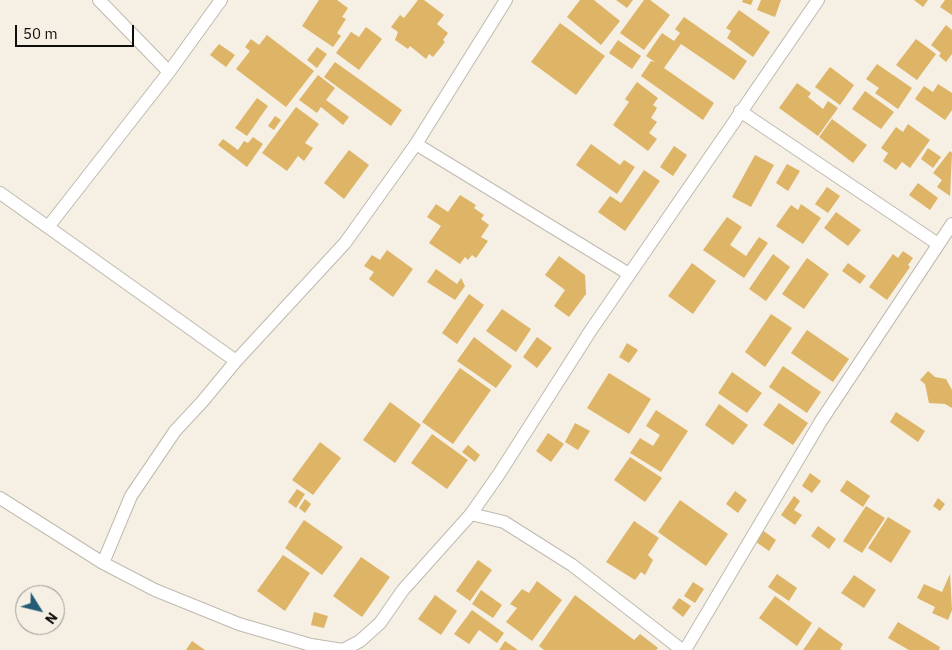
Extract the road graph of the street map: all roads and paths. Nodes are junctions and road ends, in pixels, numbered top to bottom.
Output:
1 (99, 0) edge
2 (221, 0) edge
3 (506, 0) edge
4 (817, 0) edge
5 (169, 72) junction
6 (740, 111) junction
7 (416, 144) junction
8 (0, 193) edge
9 (952, 224) edge
10 (48, 227) junction
11 (938, 244) junction
12 (629, 274) junction
13 (236, 361) junction
14 (0, 498) edge
15 (471, 514) junction
16 (102, 563) junction
17 (343, 650) edge
18 (683, 650) edge

1 - 5 street
2 - 5 street
3 - 7 street
4 - 6 street
5 - 10 street
6 - 11 street
6 - 12 street
7 - 12 street
7 - 13 street
8 - 10 street
9 - 11 street
10 - 13 street
11 - 18 street
12 - 15 street
13 - 16 street
14 - 16 street
15 - 17 street
15 - 18 street
16 - 17 street

